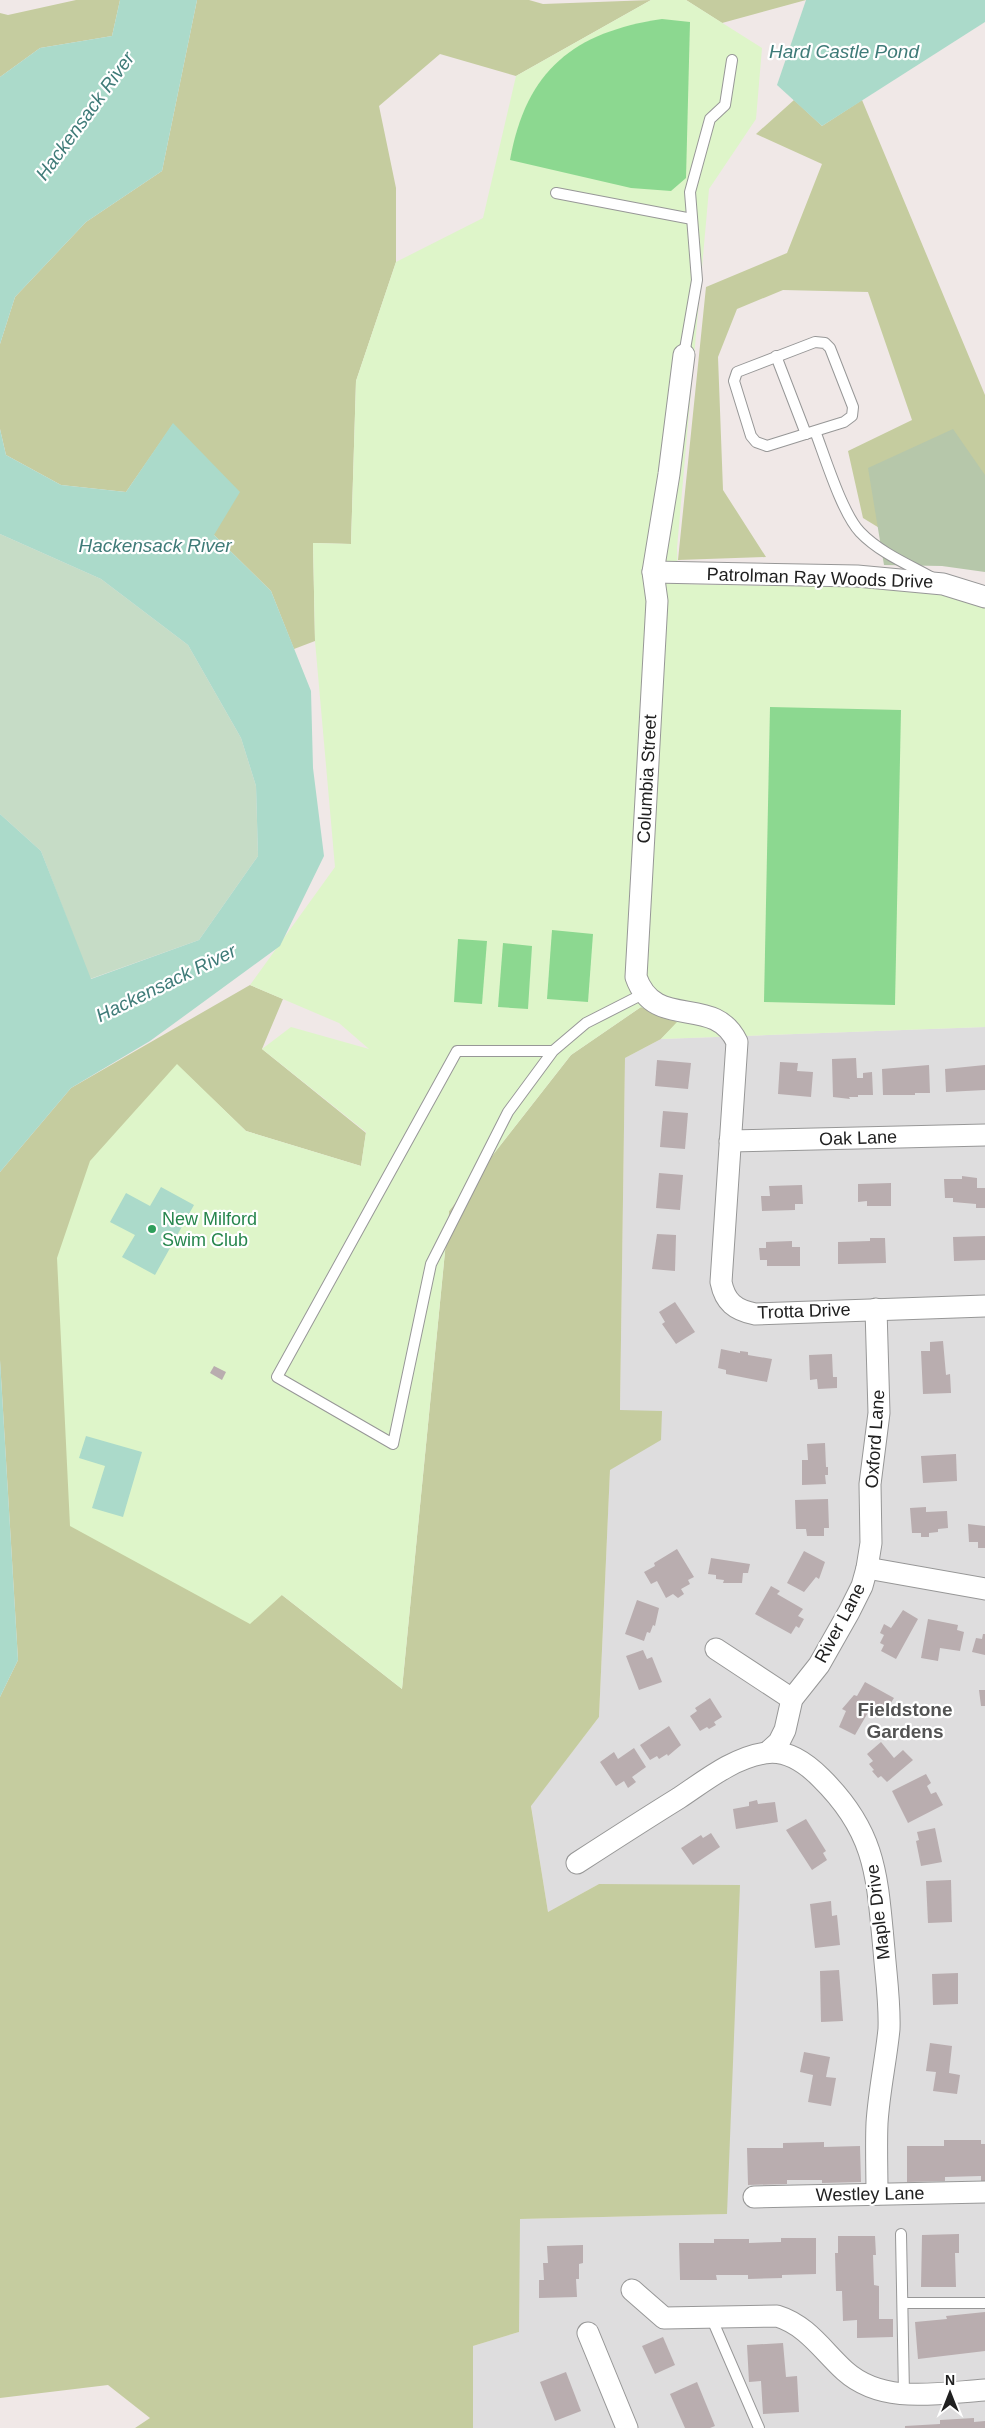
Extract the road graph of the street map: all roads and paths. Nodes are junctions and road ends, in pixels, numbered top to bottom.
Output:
1 (732, 60) dead end
2 (556, 193) dead end
3 (692, 219) junction
4 (684, 355) joint
5 (776, 356) junction
6 (810, 432) junction
7 (653, 572) junction
8 (943, 584) junction
9 (985, 596) edge
10 (644, 994) junction
11 (553, 1051) junction
12 (985, 1135) edge
13 (730, 1141) junction
14 (985, 1306) edge
15 (876, 1309) junction
16 (867, 1568) junction
17 (985, 1589) edge
18 (716, 1649) dead end
19 (792, 1699) junction
20 (768, 1752) junction
21 (577, 1862) dead end
22 (985, 2192) edge
23 (877, 2194) junction
24 (754, 2197) dead end
25 (901, 2234) dead end
26 (632, 2290) dead end
27 (902, 2303) junction
28 (985, 2303) edge
29 (711, 2317) junction
30 (588, 2333) dead end
31 (985, 2390) edge
32 (904, 2394) junction
33 (628, 2428) edge
34 (758, 2428) edge

1 - 3 lane
2 - 3 lane
3 - 4 lane
4 - 7 street, Columbia Street
5 - 6 lane
5 - 6 lane
5 - 6 lane
6 - 8 lane
7 - 8 street, Patrolman Ray Woods Drive
7 - 10 street, Columbia Street
8 - 9 street, Patrolman Ray Woods Drive
10 - 11 lane
10 - 13 street
11 - 11 lane
12 - 13 street, Oak Lane
13 - 15 street, Trotta Drive
14 - 15 street, Trotta Drive
15 - 16 street, Oxford Lane
16 - 17 street, River Lane
16 - 19 street, River Lane
18 - 19 street
19 - 20 street
20 - 21 street, Maple Drive
20 - 23 street, Maple Drive
22 - 23 street, Westley Lane
23 - 24 street, Westley Lane
25 - 27 lane
26 - 29 street
27 - 28 lane
27 - 32 lane
29 - 32 street
29 - 34 lane
30 - 33 street
31 - 32 street

